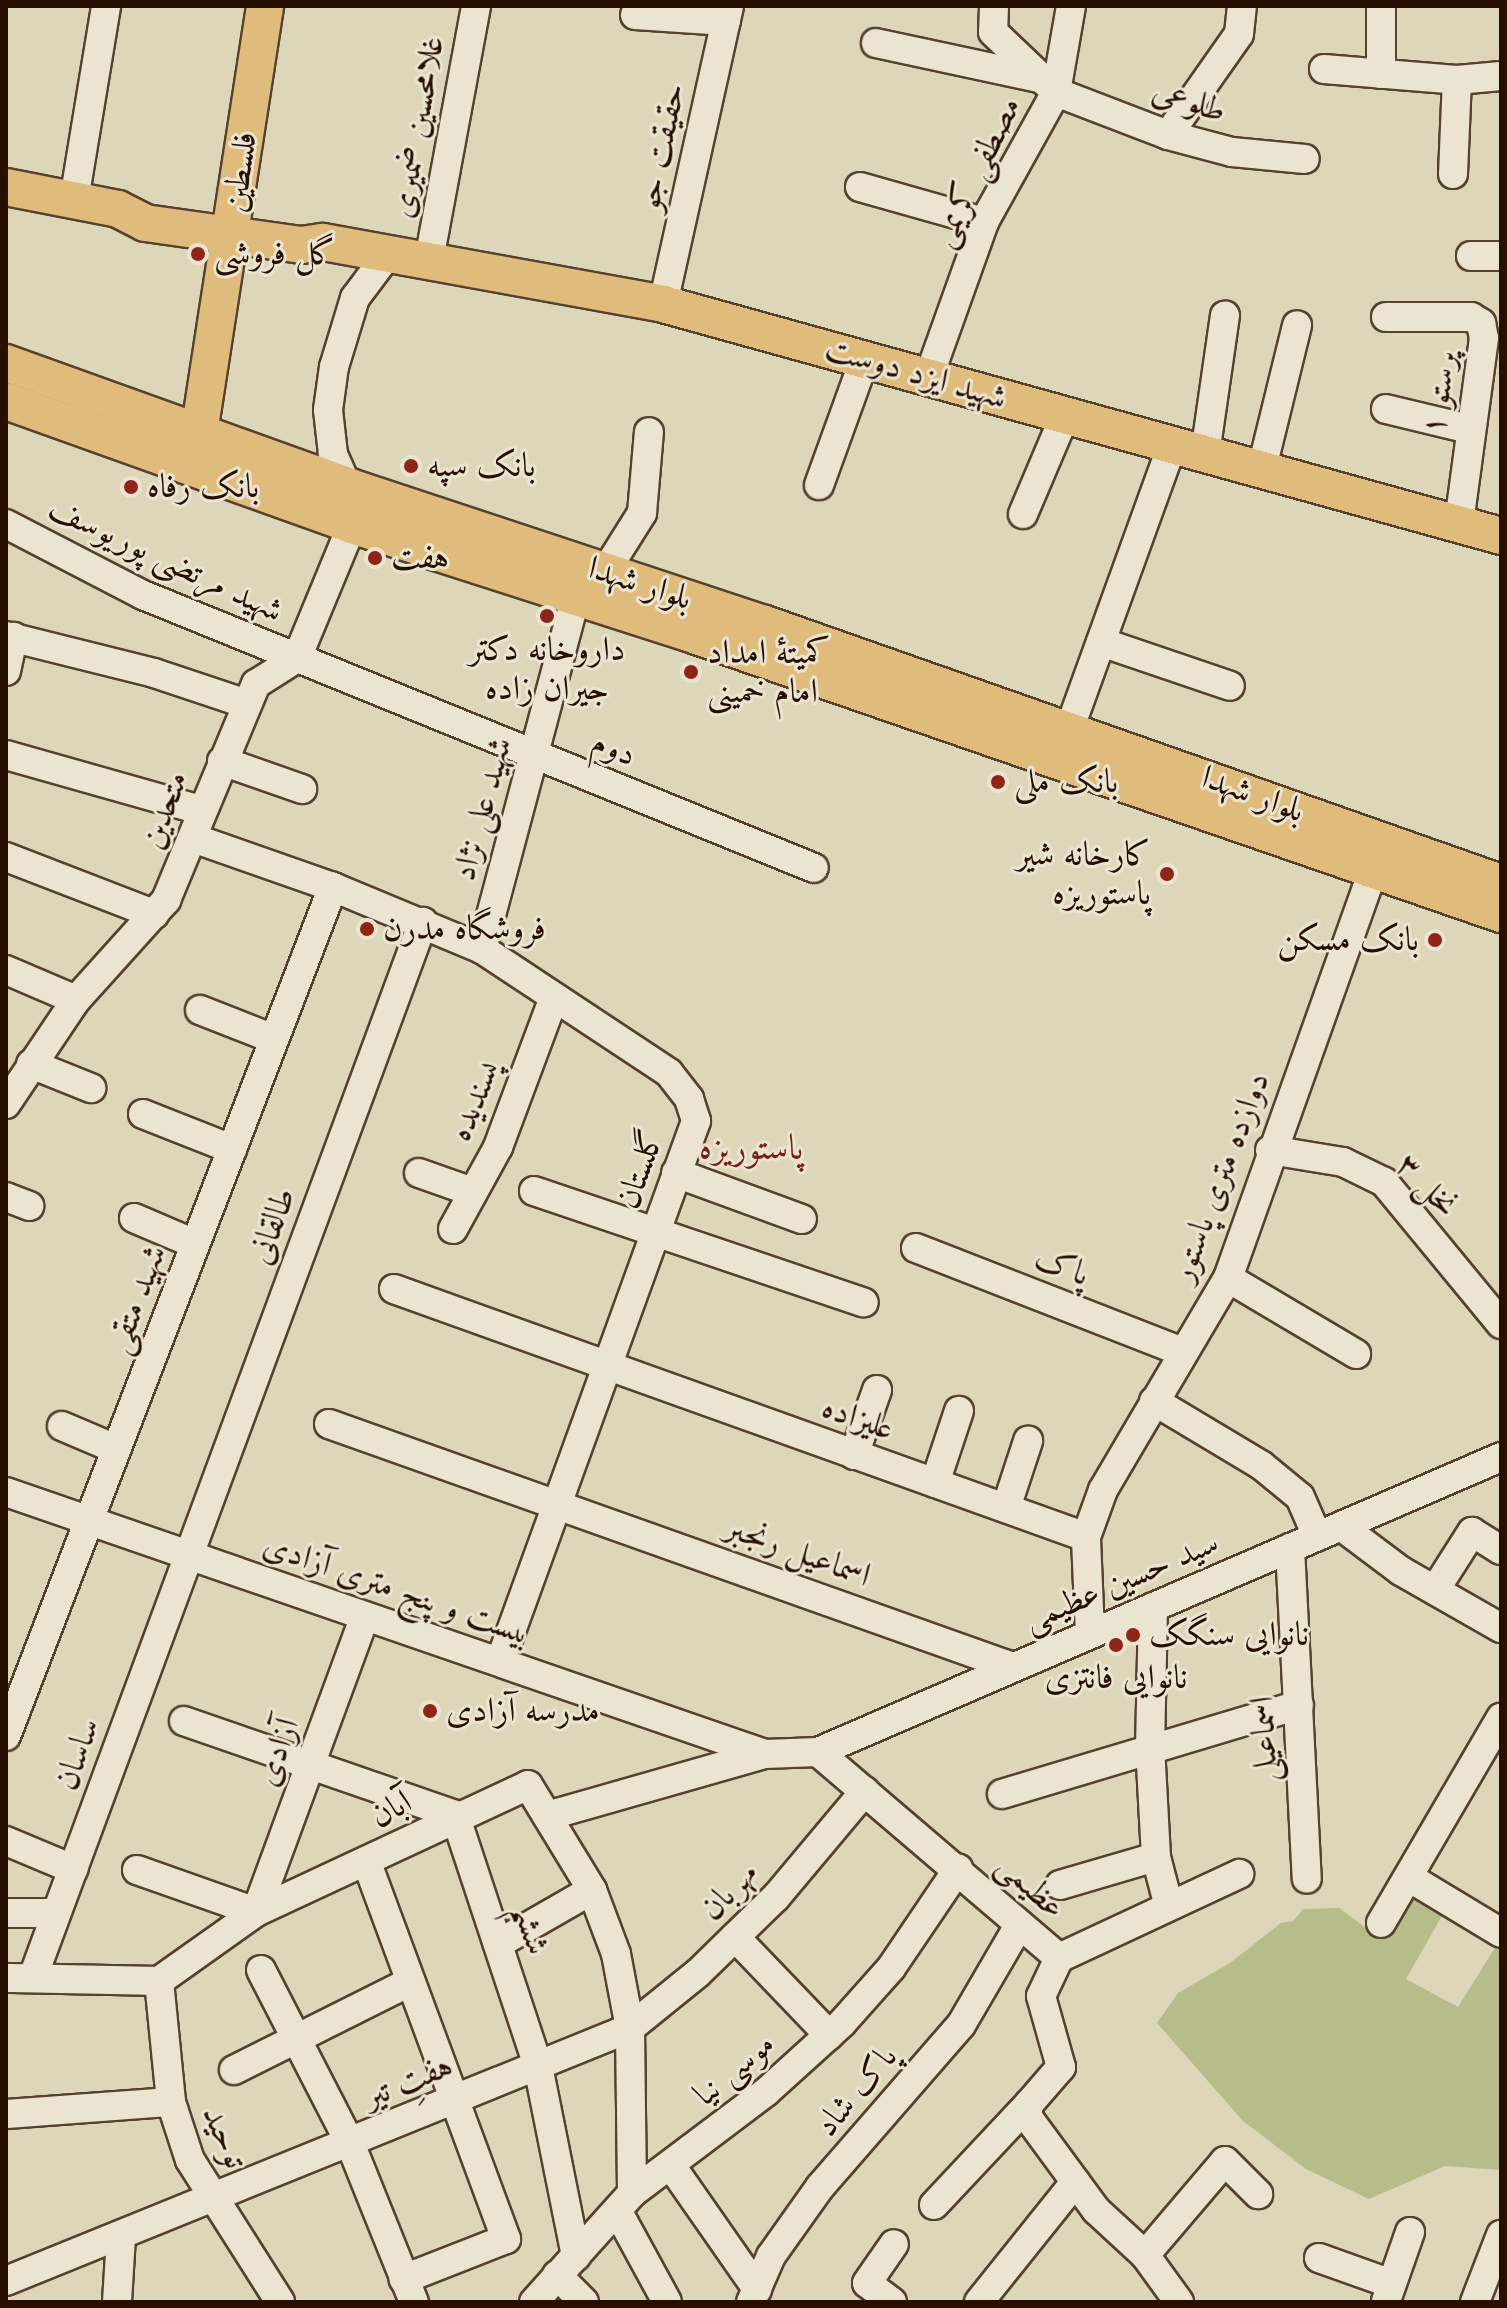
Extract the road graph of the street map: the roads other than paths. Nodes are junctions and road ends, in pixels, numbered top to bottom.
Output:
1 (106, 6) edge
2 (265, 6) edge
3 (476, 6) edge
4 (994, 6) edge
5 (1071, 6) edge
6 (1242, 6) edge
7 (1381, 6) edge
8 (727, 13) edge
9 (635, 15) dead end
10 (876, 43) dead end
11 (1324, 69) dead end
12 (1381, 74) junction
13 (1501, 76) edge
14 (1457, 80) junction
15 (1048, 85) junction
16 (1168, 135) junction
17 (1305, 159) dead end
18 (1453, 174) dead end
19 (6, 187) edge
20 (860, 187) dead end
21 (74, 200) junction
22 (984, 222) junction
23 (232, 226) junction
24 (388, 254) junction
25 (1471, 256) dead end
26 (1501, 256) edge
27 (429, 260) junction
28 (663, 304) junction
29 (1225, 315) dead end
30 (1386, 317) dead end
31 (1297, 325) dead end
32 (865, 358) junction
33 (6, 363) edge
34 (929, 376) junction
35 (6, 401) edge
36 (1386, 409) dead end
37 (1065, 415) junction
38 (1469, 429) junction
39 (649, 432) dead end
40 (199, 433) junction
41 (1188, 450) junction
42 (1262, 468) junction
43 (819, 485) dead end
44 (347, 486) junction
45 (1023, 514) dead end
46 (1459, 523) junction
47 (6, 524) edge
48 (352, 525) junction
49 (1501, 536) edge
50 (605, 572) junction
51 (576, 596) junction
52 (695, 618) junction
53 (10, 637) edge
54 (760, 641) junction
55 (1101, 642) junction
56 (297, 658) junction
57 (6, 671) edge
58 (1230, 686) dead end
59 (247, 704) junction
60 (1069, 730) junction
61 (534, 754) junction
62 (6, 755) edge
63 (222, 761) junction
64 (302, 789) dead end
65 (201, 810) junction
66 (193, 838) junction
67 (6, 857) edge
68 (814, 868) dead end
69 (1373, 870) junction
70 (1501, 883) edge
71 (333, 887) junction
72 (154, 914) junction
73 (1501, 914) edge
74 (423, 922) junction
75 (482, 949) junction
76 (6, 970) edge
77 (554, 997) junction
78 (76, 1000) junction
79 (200, 1010) dead end
80 (274, 1039) junction
81 (31, 1064) junction
82 (91, 1088) dead end
83 (6, 1104) edge
84 (143, 1114) dead end
85 (232, 1149) junction
86 (1270, 1150) junction
87 (419, 1173) dead end
88 (676, 1173) junction
89 (534, 1191) dead end
90 (473, 1192) junction
91 (134, 1218) dead end
92 (802, 1219) dead end
93 (453, 1229) dead end
94 (655, 1233) junction
95 (195, 1244) junction
96 (916, 1248) dead end
97 (1228, 1278) junction
98 (394, 1289) dead end
99 (864, 1303) dead end
100 (1501, 1324) edge
101 (1183, 1352) junction
102 (1356, 1354) dead end
103 (607, 1367) junction
104 (877, 1390) dead end
105 (1154, 1401) junction
106 (959, 1411) dead end
107 (329, 1424) dead end
108 (62, 1426) dead end
109 (1028, 1441) dead end
110 (116, 1449) junction
111 (854, 1455) junction
112 (1501, 1457) edge
113 (935, 1483) junction
114 (6, 1492) edge
115 (557, 1503) junction
116 (1006, 1508) junction
117 (89, 1521) junction
118 (1329, 1531) junction
119 (1086, 1537) junction
120 (1290, 1548) junction
121 (1501, 1550) edge
122 (189, 1555) junction
123 (1435, 1590) junction
124 (1153, 1607) junction
125 (365, 1616) junction
126 (1501, 1628) edge
127 (1090, 1634) junction
128 (500, 1662) junction
129 (1013, 1667) junction
130 (1299, 1705) junction
131 (1501, 1718) edge
132 (184, 1721) dead end
133 (8, 1723) edge
134 (1150, 1746) junction
135 (818, 1752) junction
136 (765, 1754) junction
137 (311, 1764) junction
138 (865, 1791) junction
139 (1002, 1794) dead end
140 (455, 1815) junction
141 (547, 1816) junction
142 (6, 1841) edge
143 (1156, 1857) junction
144 (367, 1863) junction
145 (73, 1869) junction
146 (958, 1869) junction
147 (137, 1870) dead end
148 (1239, 1874) dead end
149 (1410, 1878) junction
150 (1307, 1879) dead end
151 (1060, 1885) dead end
152 (592, 1890) junction
153 (1168, 1903) junction
154 (256, 1912) junction
155 (6, 1913) edge
156 (56, 1913) junction
157 (1381, 1923) dead end
158 (1018, 1927) junction
159 (1501, 1933) edge
160 (735, 1937) junction
161 (498, 1944) junction
162 (1059, 1958) junction
163 (261, 1970) dead end
164 (19, 1978) edge
165 (159, 1981) junction
166 (410, 1982) junction
167 (630, 2028) junction
168 (829, 2035) junction
169 (296, 2039) junction
170 (538, 2066) junction
171 (234, 2070) dead end
172 (452, 2101) junction
173 (171, 2102) junction
174 (1029, 2104) junction
175 (6, 2114) edge
176 (350, 2143) junction
177 (672, 2167) junction
178 (1075, 2182) junction
179 (1258, 2194) dead end
180 (213, 2200) junction
181 (625, 2202) junction
182 (934, 2205) dead end
183 (1410, 2232) dead end
184 (1501, 2235) edge
185 (121, 2236) junction
186 (894, 2244) dead end
187 (1145, 2255) junction
188 (1319, 2258) dead end
189 (567, 2266) junction
190 (6, 2281) edge
191 (409, 2291) edge
192 (1389, 2293) edge
193 (754, 2295) edge
194 (120, 2300) edge
195 (280, 2302) edge
196 (534, 2302) edge
197 (584, 2302) edge
198 (667, 2302) edge
199 (892, 2302) edge
200 (979, 2302) edge
201 (1179, 2302) edge
202 (1475, 2302) edge

1 - 21 street
2 - 23 main road, فلسطین
3 - 27 street, غلامحسین ضمیری
4 - 15 street
5 - 15 street, مصطفی کریمی
6 - 16 street
7 - 12 street
8 - 9 street
8 - 28 street, حقیقت جو
10 - 15 street, طلوعی
11 - 12 street
12 - 14 street
13 - 14 street
14 - 18 street
15 - 16 street, طلوعی
15 - 22 street, مصطفی کریمی
16 - 17 street, طلوعی
19 - 21 main road, شهید ایزد دوست
20 - 22 street
21 - 23 main road, شهید ایزد دوست
22 - 34 street, مصطفی کریمی
23 - 24 main road, شهید ایزد دوست
23 - 40 main road, فلسطین
24 - 27 main road, شهید ایزد دوست
24 - 44 street
25 - 26 street
27 - 28 main road, شهید ایزد دوست
28 - 32 main road, شهید ایزد دوست
29 - 41 street
30 - 38 street, پرستو ۱
31 - 42 street
32 - 34 main road, شهید ایزد دوست
32 - 43 street
33 - 40 main road, بلوار شهدا
34 - 37 main road, شهید ایزد دوست
35 - 48 main road, بلوار شهدا
36 - 38 street
37 - 41 main road, شهید ایزد دوست
37 - 45 street
38 - 46 street, پرستو ۱
39 - 50 street
40 - 44 main road, بلوار شهدا
41 - 42 main road, شهید ایزد دوست
41 - 55 street
42 - 46 main road, شهید ایزد دوست
44 - 50 main road, بلوار شهدا
46 - 49 main road, شهید ایزد دوست
47 - 56 street, شهید مرتضی پوریوسف
48 - 51 main road, بلوار شهدا
48 - 56 street
50 - 52 main road, بلوار شهدا
51 - 52 main road, بلوار شهدا
51 - 61 street, شهید علی نژاد
52 - 54 main road, بلوار شهدا
53 - 57 street
53 - 59 street
54 - 60 main road, بلوار شهدا
54 - 69 main road, بلوار شهدا
55 - 58 street
55 - 60 street
56 - 59 street, متحدین
56 - 61 street, دوم
59 - 63 street, متحدین
60 - 70 main road, بلوار شهدا
61 - 68 street, دوم
61 - 75 street, شهید علی نژاد
62 - 65 street
63 - 64 street
63 - 65 street, متحدین
65 - 66 street, متحدین
66 - 71 street, گلستان
66 - 72 street, متحدین
67 - 72 street
69 - 73 main road, بلوار شهدا
69 - 86 street, دوازده متری پاستور
71 - 74 street, گلستان
71 - 80 street, شهید متقی
72 - 78 street, متحدین
74 - 75 street, گلستان
74 - 122 street, طالقانی
75 - 77 street, گلستان
76 - 78 street
77 - 88 street, گلستان
77 - 90 street, پسندیده
78 - 81 street, متحدین
79 - 80 street
80 - 85 street, شهید متقی
81 - 82 street
81 - 83 street, متحدین
84 - 85 street
85 - 95 street, شهید متقی
86 - 97 street, دوازده متری پاستور
86 - 100 street, نخل ۳
87 - 90 street
88 - 92 street
88 - 94 street, گلستان
89 - 94 street
90 - 93 street, پسندیده
91 - 95 street
94 - 99 street
94 - 103 street, گلستان
95 - 110 street, شهید متقی
96 - 101 street, پاک
97 - 101 street, دوازده متری پاستور
97 - 102 street
98 - 103 street, علیزاده
101 - 105 street, دوازده متری پاستور
103 - 111 street, علیزاده
103 - 115 street, گلستان
104 - 111 street
105 - 118 street
105 - 119 street, دوازده متری پاستور
106 - 113 street
107 - 115 street, اسماعیل رنجبر
108 - 110 street
109 - 116 street
110 - 117 street, شهید متقی
111 - 113 street, علیزاده
112 - 118 street, سید حسین عظیمی
113 - 116 street, علیزاده
114 - 117 street, بیست و پنج متری آزادی
115 - 128 street, گلستان
115 - 129 street, اسماعیل رنجبر
116 - 119 street, علیزاده
117 - 122 street, بیست و پنج متری آزادی
117 - 133 street, شهید متقی
118 - 120 street, سید حسین عظیمی
118 - 123 street
119 - 127 street, دوازده متری پاستور
120 - 124 street, سید حسین عظیمی
120 - 130 street, اسماعیلی
121 - 123 street
122 - 125 street, بیست و پنج متری آزادی
122 - 145 street, ساسان
123 - 126 street
124 - 127 street, سید حسین عظیمی
124 - 134 street
125 - 128 street, بیست و پنج متری آزادی
125 - 137 street, آزادی
127 - 129 street, سید حسین عظیمی
128 - 136 street, بیست و پنج متری آزادی
129 - 135 street, سید حسین عظیمی
130 - 134 street
130 - 150 street, اسماعیلی
131 - 149 street
132 - 137 street
134 - 139 street
134 - 143 street
135 - 136 street, سید حسین عظیمی
135 - 138 street, عظیمی
136 - 141 street
137 - 140 street
137 - 154 street, آزادی
138 - 146 street, عظیمی
138 - 160 street, مهربان
140 - 141 street, آبان
140 - 144 street, آبان
140 - 161 street, ششم
141 - 152 street
142 - 145 street
143 - 151 street
143 - 153 street
144 - 154 street, آبان
144 - 166 street
145 - 156 street, ساسان
146 - 158 street, عظیمی
146 - 168 street, موسی نیا
147 - 154 street
148 - 153 street
149 - 157 street
149 - 159 street
152 - 161 street
152 - 167 street
153 - 162 street
154 - 165 street, آبان
155 - 156 street
156 - 164 street, ساسان
158 - 162 street, عظیمی
158 - 193 street, پاک شاد
160 - 167 street, مهربان
160 - 168 street
161 - 170 street, ششم
162 - 174 street, عظیمی
163 - 169 street
164 - 165 street
165 - 173 street, توحید
166 - 169 street
166 - 172 street
167 - 170 street, هفتِ تیر
167 - 181 street
168 - 177 street, موسی نیا
169 - 171 street
169 - 176 street
170 - 172 street, هفتِ تیر
170 - 189 street, ششم
172 - 176 street, هفتِ تیر
172 - 191 street
173 - 175 street
173 - 180 street, توحید
174 - 178 street
174 - 182 street
176 - 180 street, هفتِ تیر
176 - 191 street
177 - 181 street, موسی نیا
177 - 193 street
178 - 187 street
178 - 200 street
179 - 187 street
180 - 185 street, هفتِ تیر
180 - 195 street, توحید
181 - 189 street, موسی نیا
181 - 198 street
183 - 192 street
184 - 202 street
185 - 190 street, هفتِ تیر
185 - 194 street
186 - 199 street
187 - 201 street
188 - 192 street
189 - 196 street, موسی نیا
189 - 197 street

